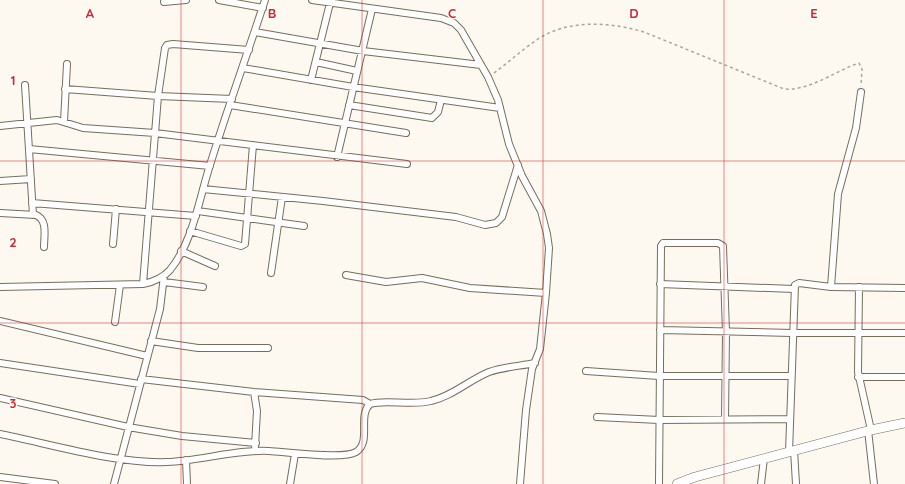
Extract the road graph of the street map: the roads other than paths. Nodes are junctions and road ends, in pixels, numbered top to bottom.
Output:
1 (186, 0) edge
2 (219, 0) edge
3 (265, 0) edge
4 (312, 0) edge
5 (164, 2) dead end
6 (330, 3) junction
7 (263, 8) junction
8 (372, 9) junction
9 (255, 32) junction
10 (320, 42) junction
11 (249, 50) junction
12 (362, 51) junction
13 (316, 62) junction
14 (67, 64) dead end
15 (481, 65) junction
16 (243, 68) junction
17 (357, 71) junction
18 (311, 80) junction
19 (25, 85) dead end
20 (353, 87) junction
21 (65, 89) junction
22 (861, 92) road end
23 (158, 96) junction
24 (441, 100) junction
25 (231, 102) junction
26 (349, 105) junction
27 (500, 108) junction
28 (64, 122) junction
29 (27, 123) junction
30 (344, 124) junction
31 (0, 126) edge
32 (155, 133) junction
33 (406, 133) dead end
34 (218, 140) junction
35 (253, 145) junction
36 (29, 149) junction
37 (337, 156) junction
38 (153, 161) junction
39 (407, 164) dead end
40 (518, 165) junction
41 (210, 166) junction
42 (30, 179) junction
43 (0, 181) edge
44 (204, 189) junction
45 (249, 194) junction
46 (282, 197) junction
47 (32, 203) junction
48 (116, 209) junction
49 (149, 212) junction
50 (0, 213) edge
51 (197, 214) junction
52 (33, 215) junction
53 (248, 218) junction
54 (279, 223) junction
55 (304, 226) dead end
56 (190, 231) junction
57 (113, 244) dead end
58 (44, 247) dead end
59 (181, 251) junction
60 (215, 266) dead end
61 (271, 273) dead end
62 (346, 275) dead end
63 (164, 279) junction
64 (143, 284) junction
65 (660, 284) junction
66 (120, 285) junction
67 (831, 286) junction
68 (0, 287) edge
69 (203, 287) dead end
70 (725, 287) junction
71 (859, 287) junction
72 (905, 288) edge
73 (794, 289) junction
74 (546, 293) junction
75 (0, 321) edge
76 (115, 322) dead end
77 (660, 330) junction
78 (726, 332) junction
79 (792, 333) junction
80 (858, 333) junction
81 (905, 333) edge
82 (151, 341) junction
83 (268, 348) dead end
84 (147, 356) junction
85 (0, 363) edge
86 (535, 363) junction
87 (586, 371) dead end
88 (659, 376) junction
89 (725, 376) junction
90 (791, 376) junction
91 (858, 376) junction
92 (905, 378) edge
93 (140, 382) junction
94 (254, 392) junction
95 (0, 398) edge
96 (370, 404) junction
97 (597, 417) dead end
98 (724, 419) junction
99 (790, 419) junction
100 (659, 420) junction
101 (905, 423) edge
102 (128, 427) junction
103 (869, 430) junction
104 (0, 434) edge
105 (256, 443) junction
106 (255, 451) junction
107 (792, 451) junction
108 (295, 454) junction
109 (120, 458) junction
110 (764, 458) junction
111 (186, 460) junction
112 (0, 477) edge
113 (41, 483) edge
114 (55, 484) edge
115 (114, 484) edge
116 (187, 484) edge
117 (290, 484) edge
118 (520, 484) edge
119 (659, 484) edge
120 (677, 484) edge
121 (761, 484) edge
122 (796, 484) edge
123 (874, 484) edge

1 - 5 street
2 - 7 street
3 - 7 street
4 - 6 street
6 - 8 street
6 - 10 street
7 - 9 street
8 - 12 street
8 - 15 street
9 - 10 street
9 - 11 street
10 - 12 street
10 - 13 street
11 - 16 street
11 - 23 street
12 - 15 street
12 - 17 street
13 - 17 street
13 - 18 street
14 - 21 street
15 - 27 street
16 - 18 street
16 - 25 street
17 - 20 street
18 - 20 street
19 - 29 street
20 - 24 street
20 - 26 street
21 - 23 street
21 - 28 street
22 - 67 street
23 - 25 street
23 - 32 street
24 - 26 street
24 - 27 street
25 - 30 street
25 - 34 street
26 - 30 street
27 - 40 street
28 - 29 street
28 - 32 street
29 - 31 street
29 - 36 street
30 - 33 street
30 - 37 street
32 - 34 street
32 - 38 street
34 - 35 street
34 - 41 street
35 - 37 street
35 - 45 street
36 - 38 street
36 - 42 street
37 - 39 street
38 - 41 street
38 - 49 street
40 - 46 street
40 - 74 street
41 - 44 street
42 - 43 street
42 - 47 street
44 - 45 street
44 - 51 street
45 - 46 street
45 - 53 street
46 - 54 street
47 - 48 street
47 - 52 street
48 - 49 street
48 - 57 street
49 - 51 street
49 - 64 street
50 - 52 street
51 - 53 street
51 - 56 street
52 - 58 street
53 - 54 street
53 - 56 street
54 - 55 street
54 - 61 street
56 - 59 street
59 - 60 street
59 - 63 street
62 - 74 street
63 - 64 street
63 - 69 street
63 - 82 street
64 - 66 street
65 - 70 street
65 - 70 street
65 - 77 street
66 - 68 street
66 - 76 street
67 - 71 street
67 - 73 street
70 - 73 street
70 - 78 street
71 - 72 street
71 - 80 street
73 - 79 street
74 - 86 street
75 - 84 street
77 - 78 street
77 - 88 street
78 - 79 street
78 - 89 street
79 - 80 street
79 - 90 street
80 - 81 street
80 - 91 street
82 - 83 street
82 - 84 street
84 - 93 street
85 - 93 street
86 - 96 street
86 - 118 street
87 - 88 street
88 - 89 street
88 - 100 street
89 - 90 street
89 - 98 street
90 - 99 street
91 - 92 street
91 - 103 street
93 - 94 street
93 - 102 street
94 - 96 street
94 - 105 street
95 - 102 street
96 - 108 street
97 - 100 street
98 - 99 street
98 - 100 street
99 - 107 street
100 - 119 street
101 - 103 main road
102 - 105 street
102 - 109 street
103 - 107 main road
103 - 123 street
104 - 109 street
105 - 106 street
106 - 108 street
106 - 111 street
107 - 110 main road
107 - 122 street
108 - 117 street
109 - 111 street
109 - 115 street
110 - 120 main road
110 - 121 street
111 - 116 street
112 - 113 street
113 - 114 street

